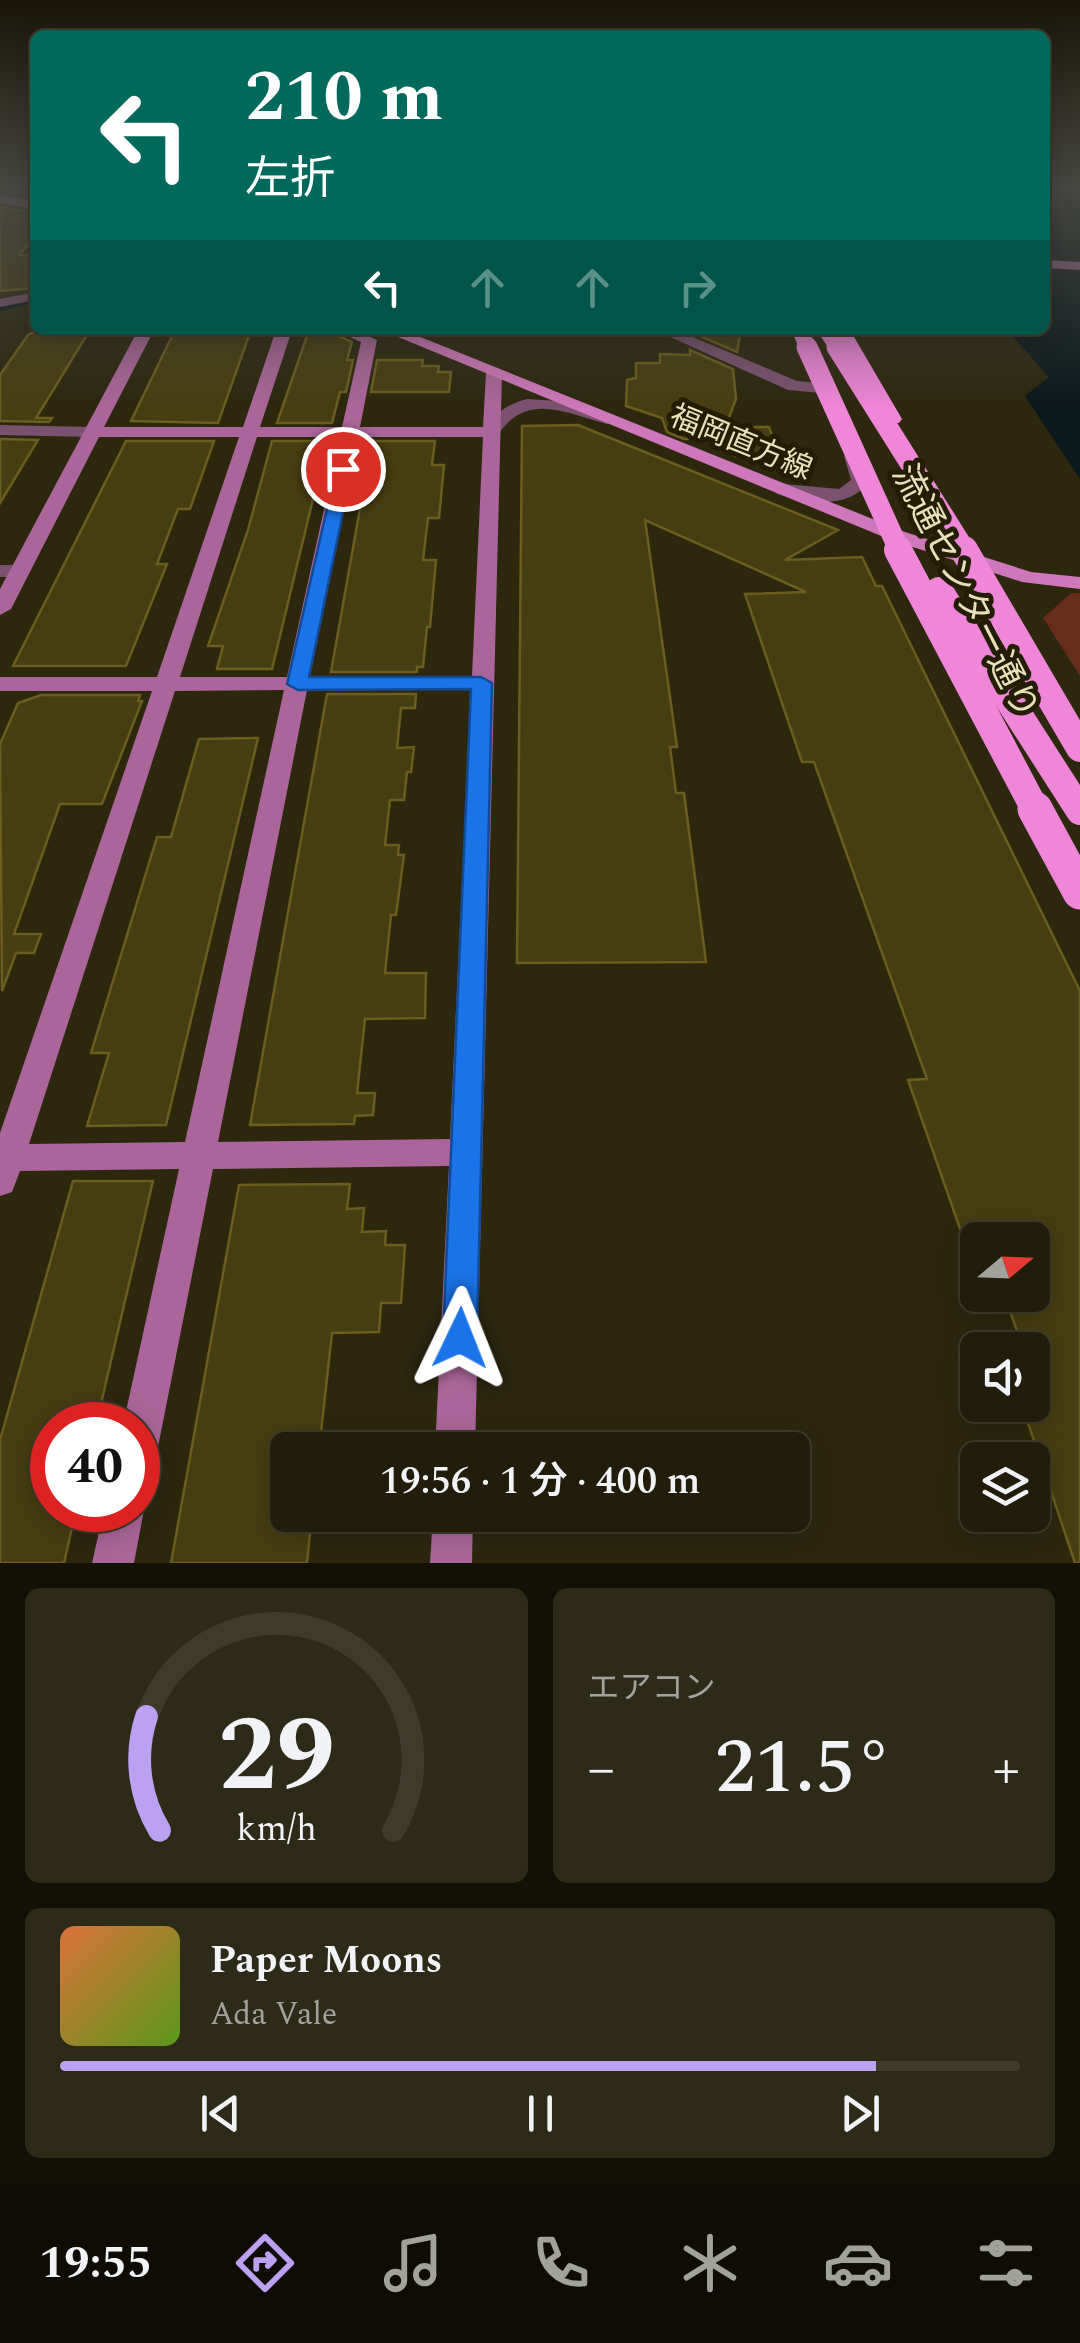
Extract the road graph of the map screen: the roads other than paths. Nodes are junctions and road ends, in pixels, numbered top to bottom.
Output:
1 (1050, 264) edge
2 (1080, 266) edge
3 (0, 294) edge
4 (30, 296) edge
5 (30, 297) edge
6 (0, 302) edge
7 (143, 335) edge
8 (282, 335) edge
9 (355, 335) edge
10 (402, 335) edge
11 (674, 335) edge
12 (794, 335) edge
13 (802, 335) edge
14 (829, 335) edge
15 (844, 335) edge
16 (494, 372) junction
17 (852, 372) junction
18 (821, 388) junction
19 (612, 420) junction
20 (0, 430) edge
21 (92, 432) junction
22 (491, 432) junction
23 (249, 433) junction
24 (351, 433) junction
25 (852, 451) junction
26 (784, 490) junction
27 (872, 492) junction
28 (898, 536) junction
29 (979, 563) junction
30 (10, 571) edge
31 (1080, 583) edge
32 (0, 609) edge
33 (481, 683) junction
34 (0, 684) edge
35 (166, 684) junction
36 (298, 684) junction
37 (1080, 731) edge
38 (1080, 748) edge
39 (1080, 765) edge
40 (1080, 812) edge
41 (1080, 889) edge
42 (468, 1152) junction
43 (198, 1154) junction
44 (3, 1166) edge
45 (147, 1402) edge
46 (456, 1432) edge
47 (120, 1532) edge
48 (452, 1532) edge
49 (114, 1563) edge
50 (451, 1563) edge

1 - 2 street
3 - 4 street
5 - 6 street
7 - 21 street
8 - 23 street
9 - 24 street
10 - 16 main road, 福岡直方線
11 - 18 street
12 - 18 highway, 流通センター通り
13 - 27 highway, bridge
14 - 17 highway, bridge
15 - 29 highway, 流通センター通り
16 - 19 main road, 福岡直方線
16 - 22 street
17 - 38 highway, bridge
17 - 39 highway, bridge
18 - 25 highway, 流通センター通り
19 - 22 street
19 - 26 main road, 福岡直方線
20 - 21 street
21 - 23 street
21 - 30 street
22 - 24 street
22 - 33 street
23 - 24 street
23 - 35 street
24 - 36 street
25 - 26 street
25 - 28 highway, 流通センター通り
26 - 28 main road, 福岡直方線
27 - 40 highway, bridge
27 - 41 highway, bridge
28 - 29 main road, 福岡直方線
28 - 41 highway, 流通センター通り
29 - 31 main road, 福岡直方線
29 - 37 highway, 流通センター通り
30 - 32 street
33 - 36 street
33 - 42 street
34 - 35 street
35 - 36 street
35 - 44 street
36 - 43 street
42 - 43 street
42 - 46 street
43 - 44 street
43 - 45 street
47 - 49 street
48 - 50 street

